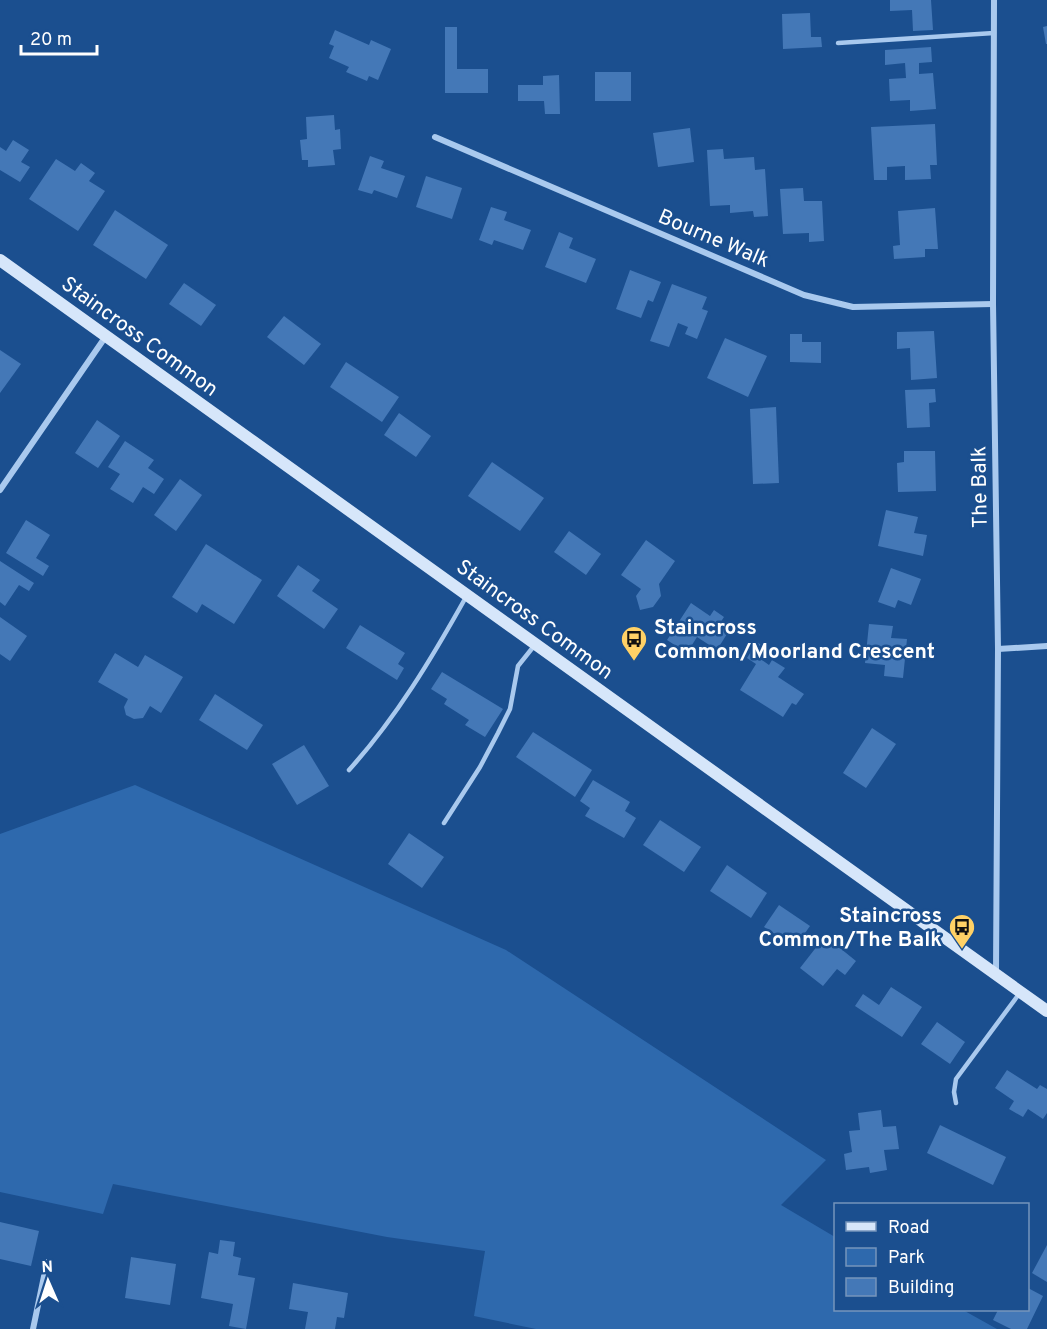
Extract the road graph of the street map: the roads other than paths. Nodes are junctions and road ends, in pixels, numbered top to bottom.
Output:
1 (994, 0) edge
2 (994, 33) junction
3 (838, 44) dead end
4 (435, 137) dead end
5 (0, 260) edge
6 (993, 304) junction
7 (106, 336) junction
8 (0, 490) edge
9 (467, 595) junction
10 (535, 644) junction
11 (1047, 646) edge
12 (998, 649) junction
13 (349, 770) dead end
14 (444, 823) dead end
15 (996, 973) junction
16 (1020, 992) junction
17 (1047, 1011) edge
18 (956, 1103) dead end
19 (47, 1262) dead end
20 (33, 1329) edge

1 - 2 street, The Balk
2 - 3 lane
2 - 6 street, The Balk
4 - 6 street, Bourne Walk
5 - 7 street, Staincross Common
6 - 12 street, The Balk
7 - 8 street
7 - 9 street, Staincross Common
9 - 10 street, Staincross Common
9 - 13 lane
10 - 14 lane
10 - 15 street, Staincross Common
11 - 12 street
12 - 15 street, The Balk
15 - 16 street, Staincross Common
16 - 17 street, Staincross Common
16 - 18 lane
19 - 20 street

